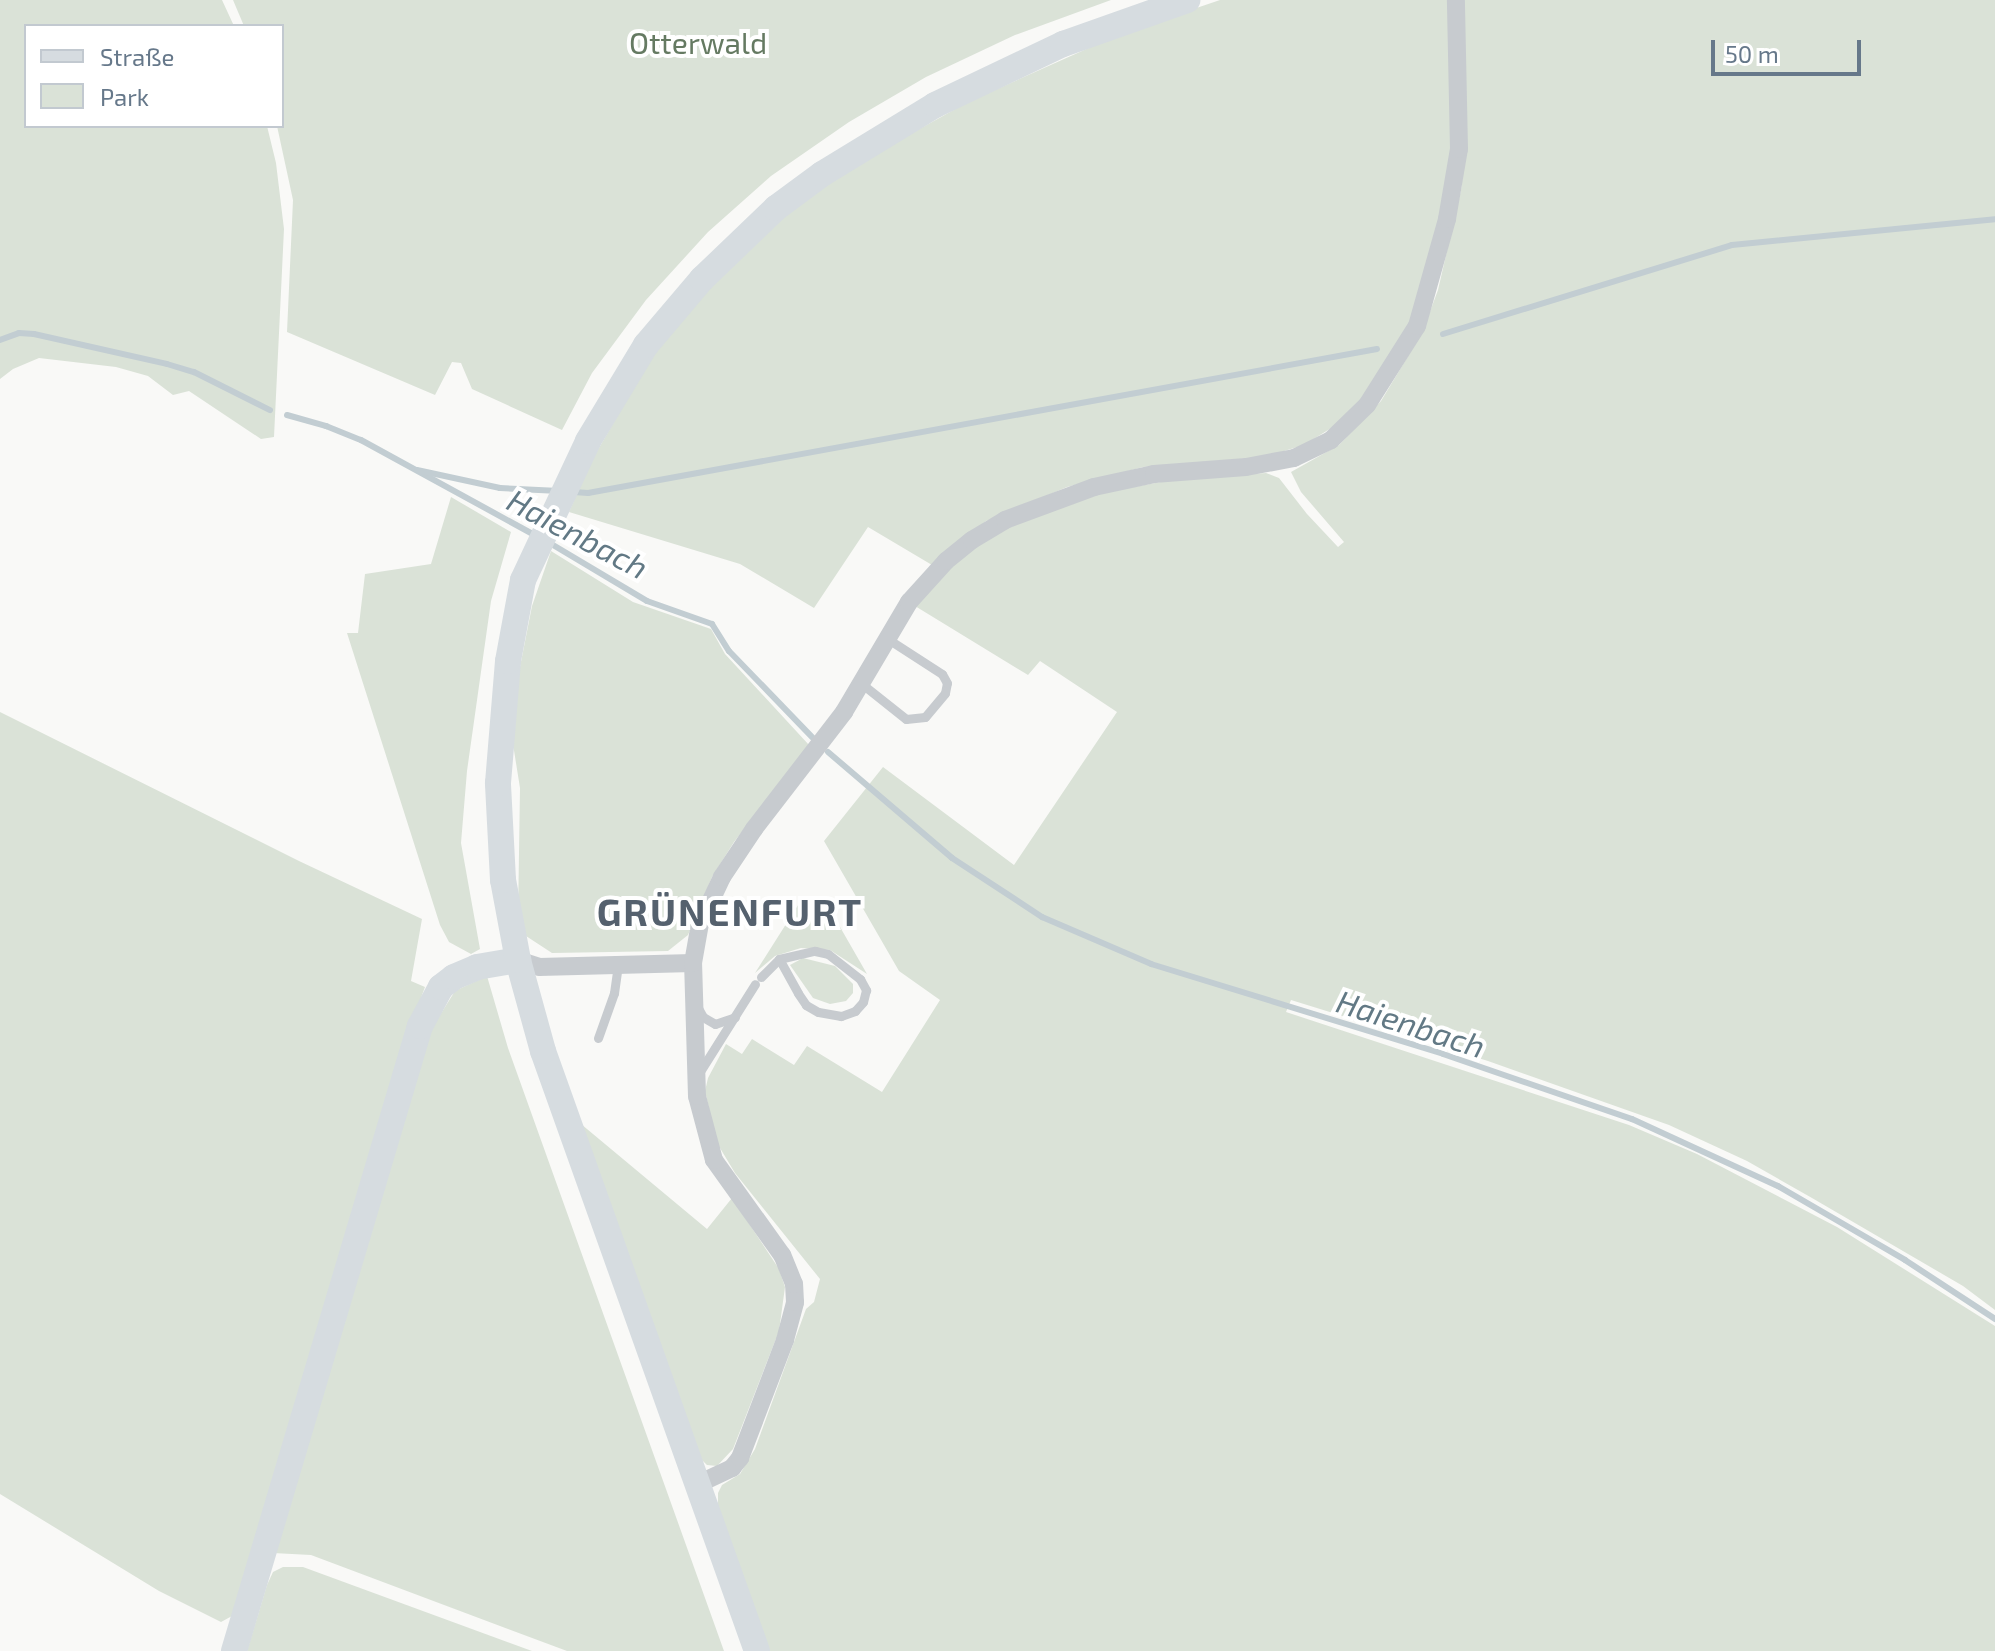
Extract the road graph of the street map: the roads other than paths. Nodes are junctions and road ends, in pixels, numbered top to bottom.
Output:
1 (1187, 0) edge
2 (1456, 0) edge
3 (888, 639) junction
4 (862, 684) junction
5 (779, 959) junction
6 (518, 960) junction
7 (693, 963) junction
8 (618, 964) junction
9 (692, 997) junction
10 (735, 1017) junction
11 (598, 1038) dead end
12 (695, 1079) junction
13 (698, 1484) junction
14 (234, 1651) edge
15 (757, 1651) edge

1 - 6 street
2 - 3 street
3 - 4 street
3 - 4 lane
4 - 7 street
5 - 5 lane
5 - 10 lane
6 - 8 street
6 - 13 street
6 - 14 street
7 - 8 street
7 - 9 street
8 - 11 lane
9 - 10 lane
9 - 12 street
10 - 12 lane
12 - 13 street
13 - 15 street

